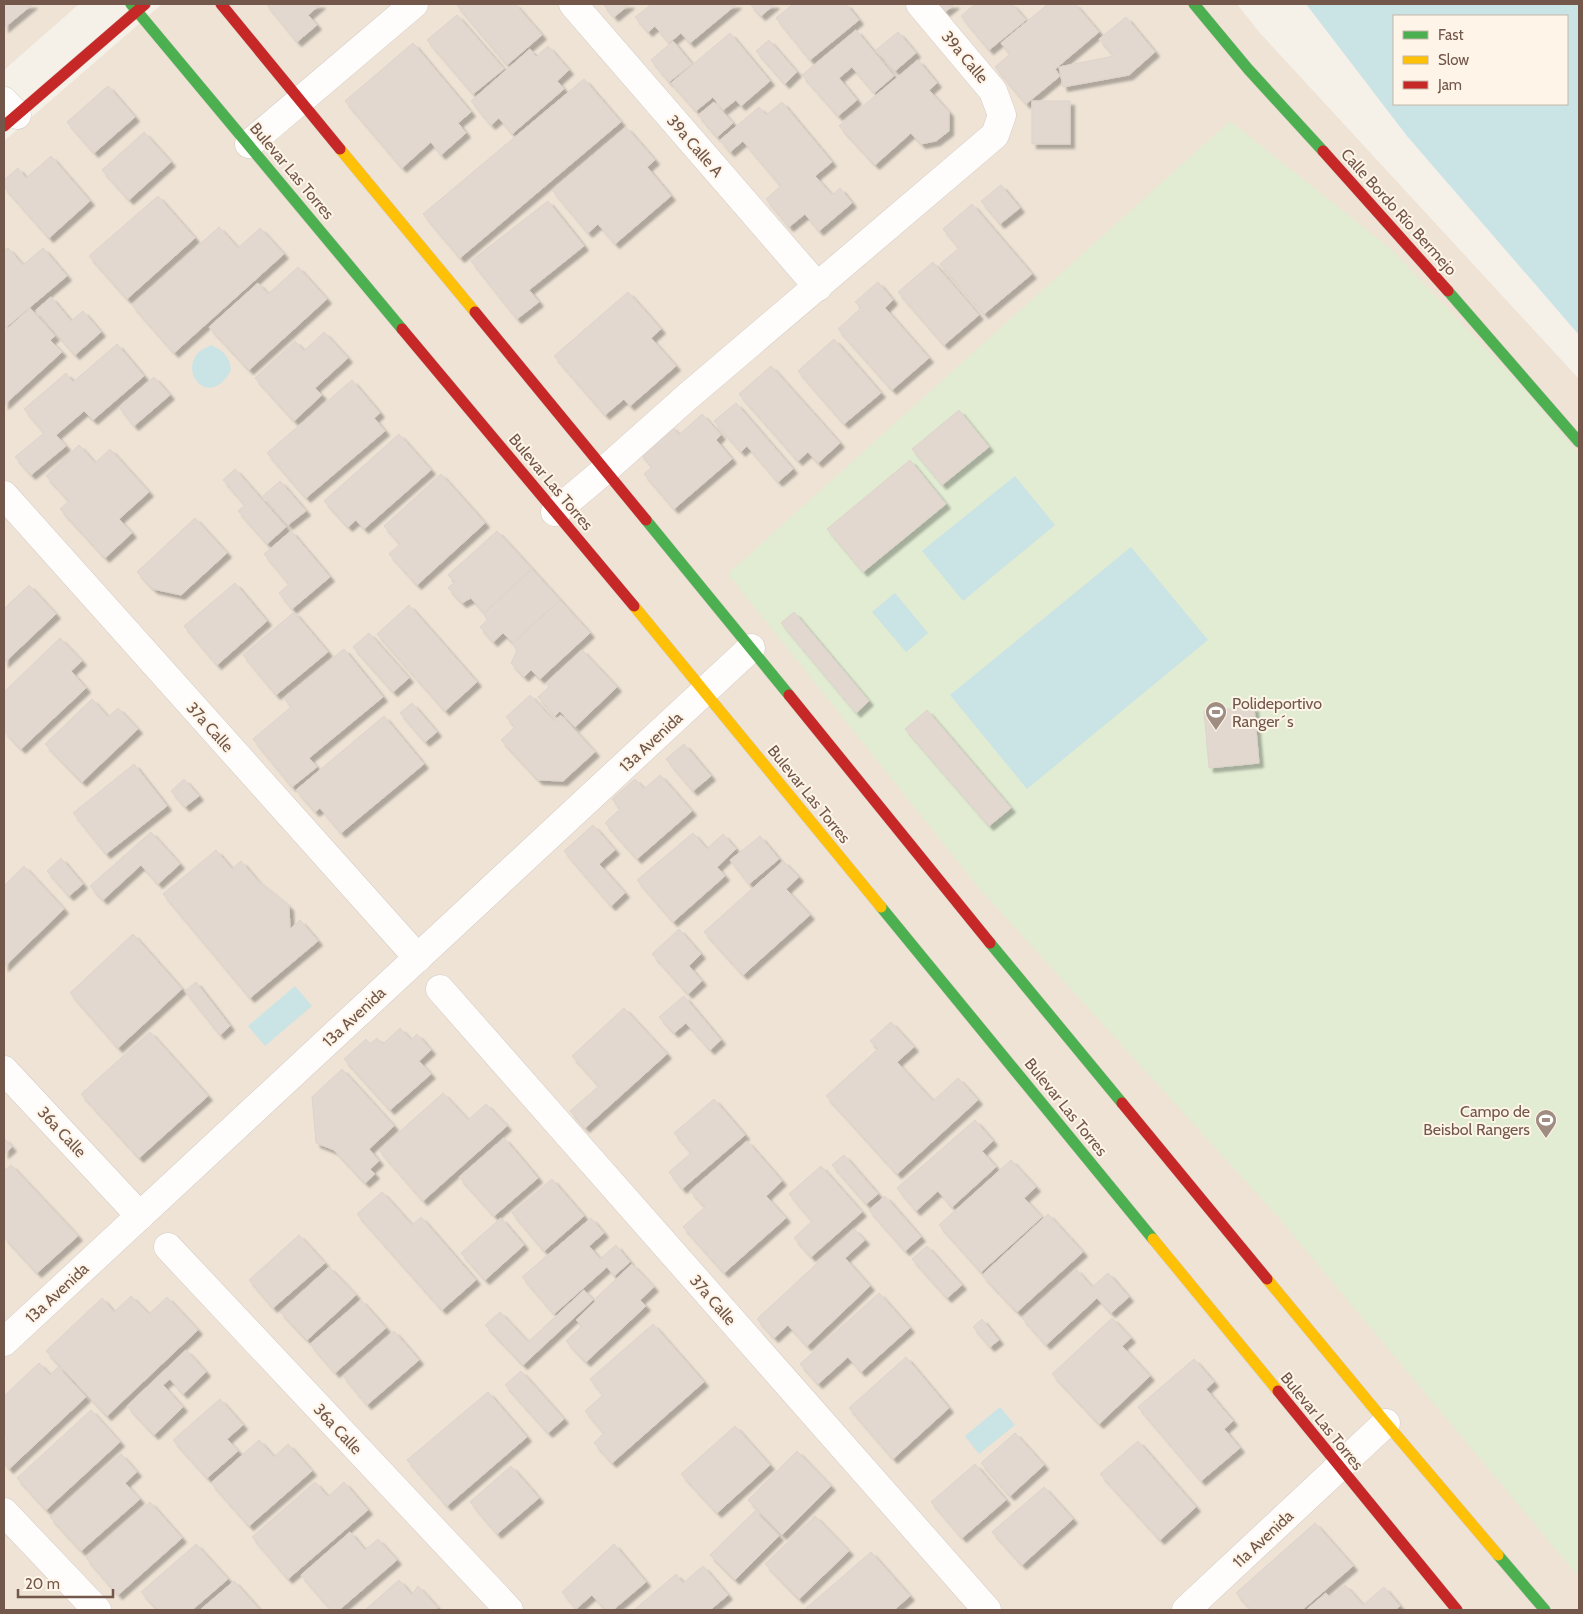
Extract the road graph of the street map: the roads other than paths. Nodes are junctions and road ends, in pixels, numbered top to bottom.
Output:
1 (221, 4) edge
2 (414, 4) edge
3 (573, 4) edge
4 (920, 4) edge
5 (1194, 4) edge
6 (137, 6) edge
7 (301, 99) junction
8 (8, 114) edge
9 (249, 144) junction
10 (818, 288) junction
11 (1579, 442) edge
12 (605, 470) junction
13 (4, 495) edge
14 (555, 512) junction
15 (751, 648) junction
16 (705, 692) junction
17 (418, 958) junction
18 (440, 989) dead end
19 (4, 1070) edge
20 (140, 1216) junction
21 (168, 1247) dead end
22 (4, 1342) edge
23 (1386, 1423) junction
24 (1340, 1467) junction
25 (4, 1512) edge
26 (97, 1610) edge
27 (509, 1610) edge
28 (987, 1610) edge
29 (1186, 1610) edge
30 (1456, 1610) edge
31 (1544, 1610) edge

1 - 7 street
2 - 7 street
3 - 10 street, 39a Calle A
4 - 10 street, 39a Calle
5 - 11 street, Calle Bordo Río Bermejo
6 - 8 street
6 - 9 street, Bulevar Las Torres
7 - 9 street
7 - 12 street
9 - 14 street, Bulevar Las Torres
10 - 12 street
12 - 14 street
12 - 15 street
13 - 17 street, 37a Calle
14 - 16 street, Bulevar Las Torres
15 - 16 street, 13a Avenida
15 - 23 street
16 - 17 street, 13a Avenida
16 - 24 street, Bulevar Las Torres
17 - 20 street, 13a Avenida
18 - 28 street, 37a Calle
19 - 20 street, 36a Calle
20 - 22 street, 13a Avenida
21 - 27 street, 36a Calle
23 - 24 street, 11a Avenida
23 - 31 street
24 - 29 street, 11a Avenida
24 - 30 street, Bulevar Las Torres
25 - 26 street

